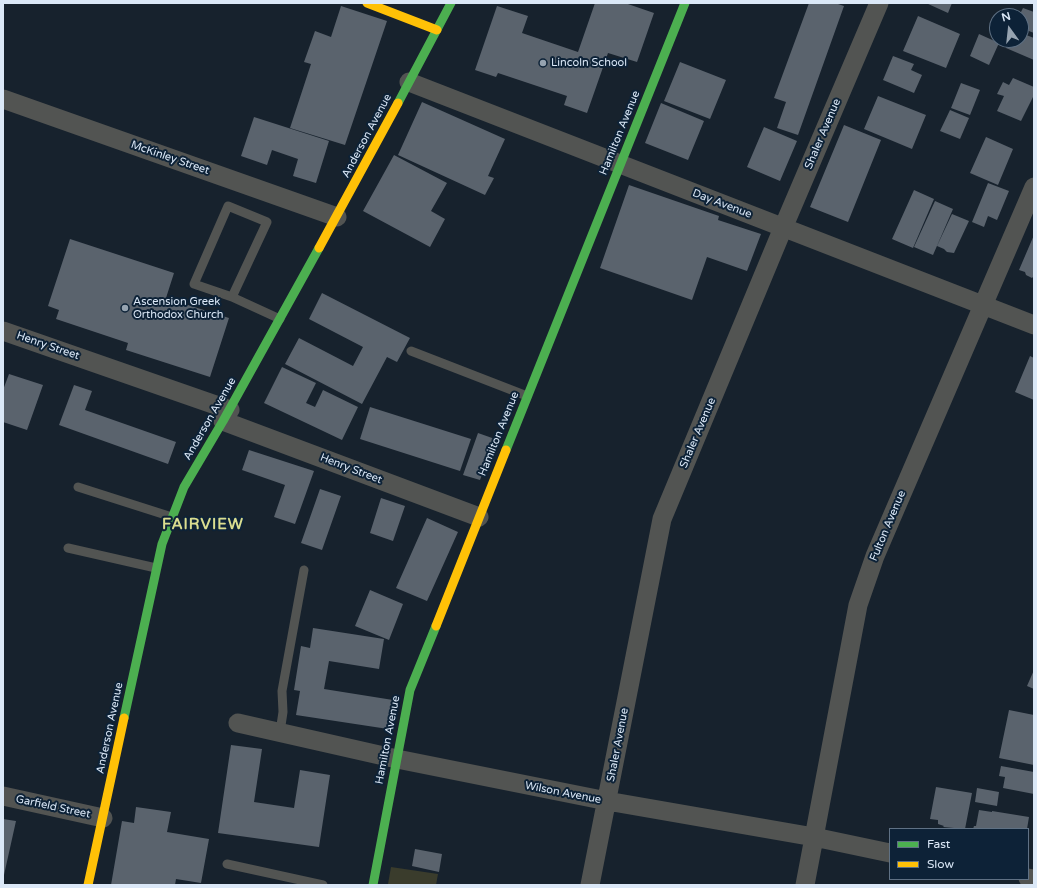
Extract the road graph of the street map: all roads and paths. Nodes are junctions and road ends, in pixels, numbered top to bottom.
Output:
1 (367, 3) edge
2 (451, 3) edge
3 (685, 3) edge
4 (879, 3) edge
5 (437, 30) junction
6 (409, 82) junction
7 (3, 99) edge
8 (620, 164) junction
9 (1034, 187) edge
10 (337, 217) junction
11 (783, 228) junction
12 (232, 297) junction
13 (983, 305) junction
14 (280, 319) junction
15 (1034, 325) edge
16 (3, 331) edge
17 (411, 351) dead end
18 (528, 396) junction
19 (227, 415) junction
20 (78, 487) dead end
21 (479, 517) junction
22 (172, 518) junction
23 (68, 548) dead end
24 (156, 568) junction
25 (304, 570) dead end
26 (238, 723) dead end
27 (280, 732) junction
28 (397, 760) junction
29 (3, 796) edge
30 (607, 801) junction
31 (103, 818) junction
32 (814, 837) junction
33 (889, 853) edge
34 (227, 864) dead end
35 (88, 885) edge
36 (323, 885) edge
37 (373, 885) edge
38 (590, 885) edge
39 (805, 885) edge

1 - 5 street
2 - 5 street, Anderson Avenue
3 - 8 street, Hamilton Avenue
4 - 11 street, Shaler Avenue
5 - 6 street, Anderson Avenue
6 - 8 street, Day Avenue
6 - 10 street, Anderson Avenue
7 - 10 street, McKinley Street
8 - 11 street, Day Avenue
8 - 18 street, Hamilton Avenue
9 - 13 street, Fulton Avenue
10 - 14 street, Anderson Avenue
11 - 13 street, Day Avenue
11 - 30 street, Shaler Avenue
12 - 12 lane
12 - 14 lane
13 - 15 street, Day Avenue
13 - 32 street, Fulton Avenue
14 - 19 street, Anderson Avenue
16 - 19 street, Henry Street
17 - 18 lane
18 - 21 street, Hamilton Avenue
19 - 21 street, Henry Street
19 - 22 street, Anderson Avenue
20 - 22 lane
21 - 28 street, Hamilton Avenue
22 - 24 street, Anderson Avenue
23 - 24 lane
24 - 31 street, Anderson Avenue
25 - 27 lane
26 - 27 street, Wilson Avenue
27 - 28 street, Wilson Avenue
28 - 30 street, Wilson Avenue
28 - 37 street, Hamilton Avenue
29 - 31 street, Garfield Street
30 - 32 street, Wilson Avenue
30 - 38 street, Shaler Avenue
31 - 35 street, Anderson Avenue
32 - 33 street, Wilson Avenue
32 - 39 street, Fulton Avenue
34 - 36 lane

